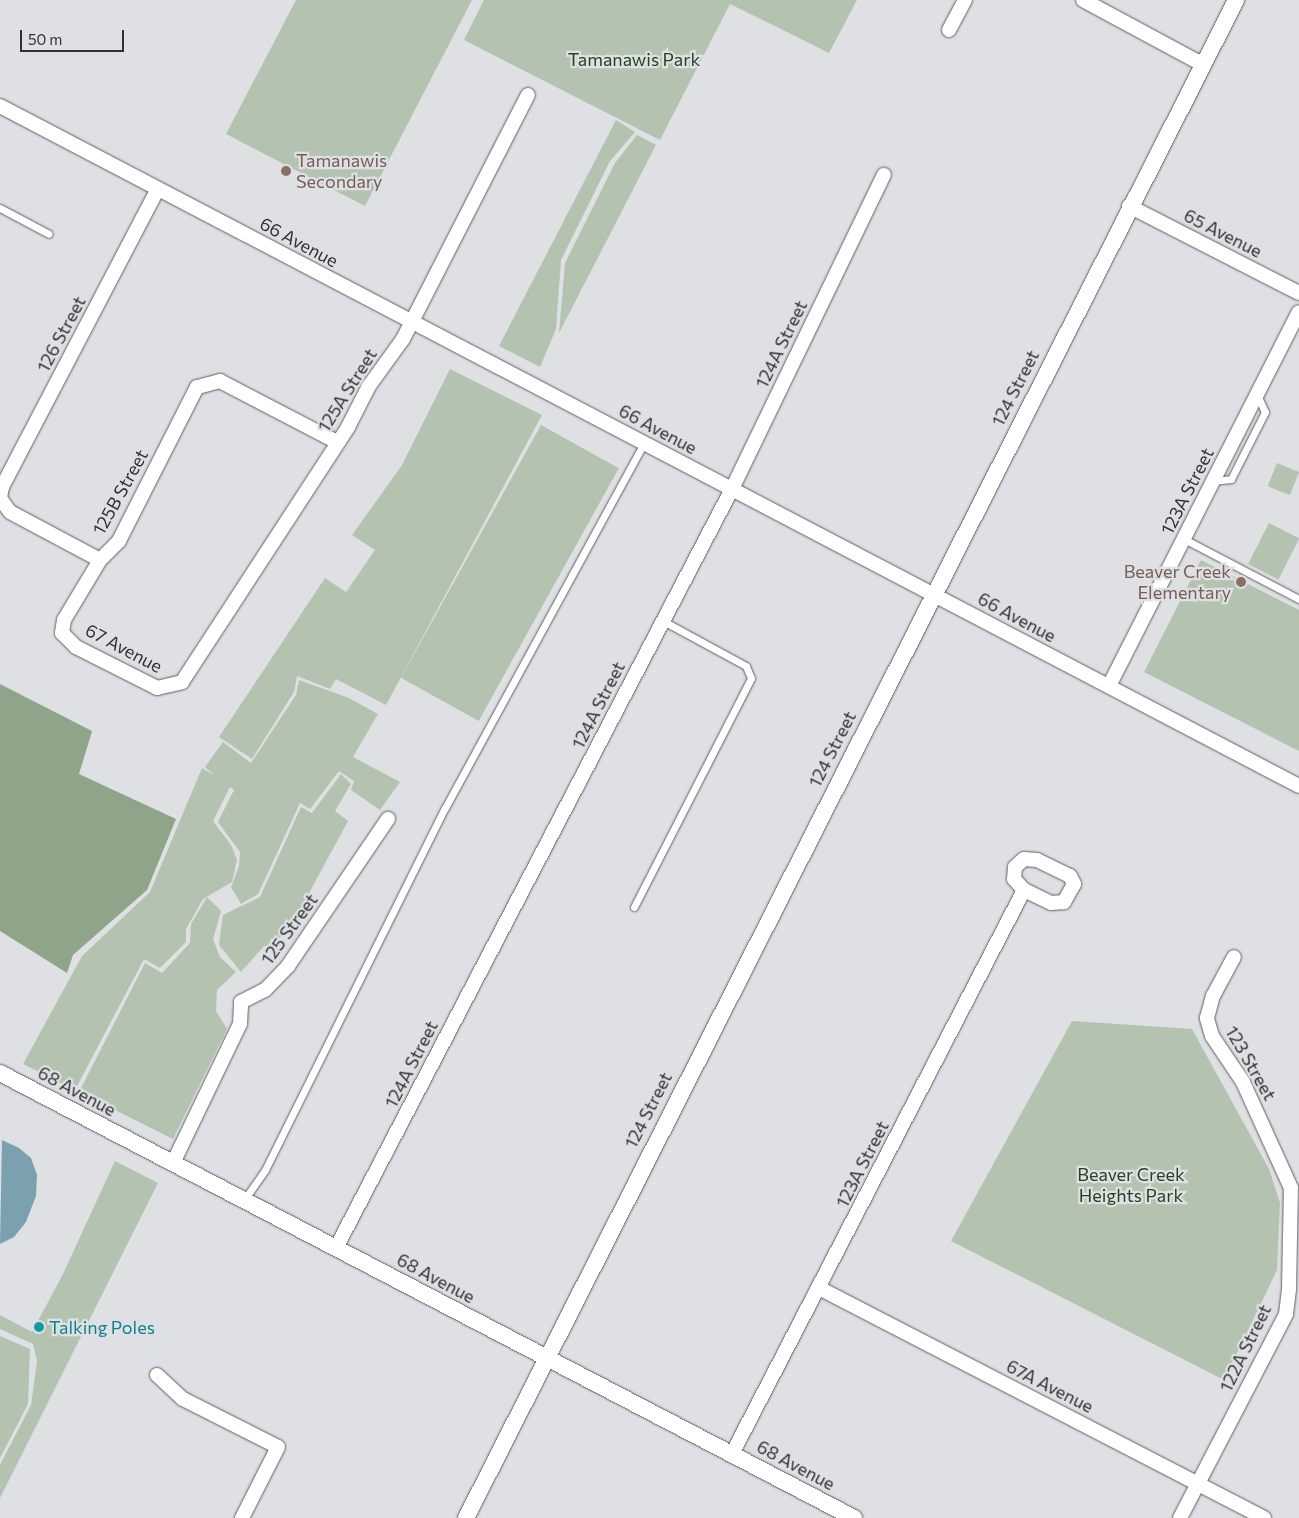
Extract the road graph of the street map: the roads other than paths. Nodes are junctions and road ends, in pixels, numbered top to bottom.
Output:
1 (966, 0) edge
2 (1083, 0) edge
3 (1236, 0) edge
4 (949, 30) dead end
5 (1202, 64) junction
6 (528, 95) dead end
7 (0, 106) edge
8 (884, 175) dead end
9 (158, 189) junction
10 (1129, 206) junction
11 (0, 208) edge
12 (49, 234) dead end
13 (1299, 293) edge
14 (1299, 314) edge
15 (412, 321) junction
16 (337, 442) junction
17 (644, 443) junction
18 (732, 489) junction
19 (0, 498) edge
20 (1184, 539) junction
21 (100, 560) junction
22 (933, 594) junction
23 (1299, 599) edge
24 (663, 620) junction
25 (62, 633) joint
26 (171, 686) joint
27 (1109, 686) junction
28 (1299, 786) edge
29 (388, 819) dead end
30 (1024, 890) dead end
31 (634, 907) dead end
32 (1234, 957) dead end
33 (0, 1073) edge
34 (173, 1163) junction
35 (1295, 1187) edge
36 (244, 1200) junction
37 (336, 1248) junction
38 (819, 1288) junction
39 (547, 1358) junction
40 (156, 1375) dead end
41 (732, 1454) junction
42 (1198, 1484) junction
43 (242, 1518) edge
44 (466, 1518) edge
45 (854, 1518) edge
46 (1180, 1518) edge
47 (1264, 1518) edge

1 - 4 street
2 - 5 street
3 - 5 street, 124 Street
5 - 10 street, 124 Street
6 - 15 street, 125A Street
7 - 9 street, 66 Avenue
8 - 18 street, 124A Street
9 - 15 street, 66 Avenue
9 - 19 street, 126 Street
10 - 13 street, 65 Avenue
10 - 22 street, 124 Street
11 - 12 lane
14 - 20 street, 123A Street
15 - 16 street, 125A Street
15 - 17 street, 66 Avenue
16 - 21 street, 125B Street
16 - 26 street, 125A Street
17 - 18 street, 66 Avenue
17 - 36 lane
18 - 22 street, 66 Avenue
18 - 24 street, 124A Street
19 - 21 street
20 - 23 lane
20 - 27 street, 123A Street
21 - 25 street, 125B Street
22 - 27 street, 66 Avenue
22 - 39 street, 124 Street
24 - 31 lane
24 - 37 street, 124A Street
25 - 26 street, 67 Avenue
27 - 28 street, 66 Avenue
29 - 34 street, 125 Street
30 - 38 street, 123A Street
32 - 35 street, 123 Street
33 - 34 street, 68 Avenue
34 - 36 street, 68 Avenue
35 - 42 street, 122A Street
36 - 37 street, 68 Avenue
37 - 39 street, 68 Avenue
38 - 41 street, 123A Street
38 - 42 street, 67A Avenue
39 - 41 street, 68 Avenue
39 - 44 street, 124 Street
40 - 43 street
41 - 45 street, 68 Avenue
42 - 46 street, 122A Street
42 - 47 street, 67A Avenue

